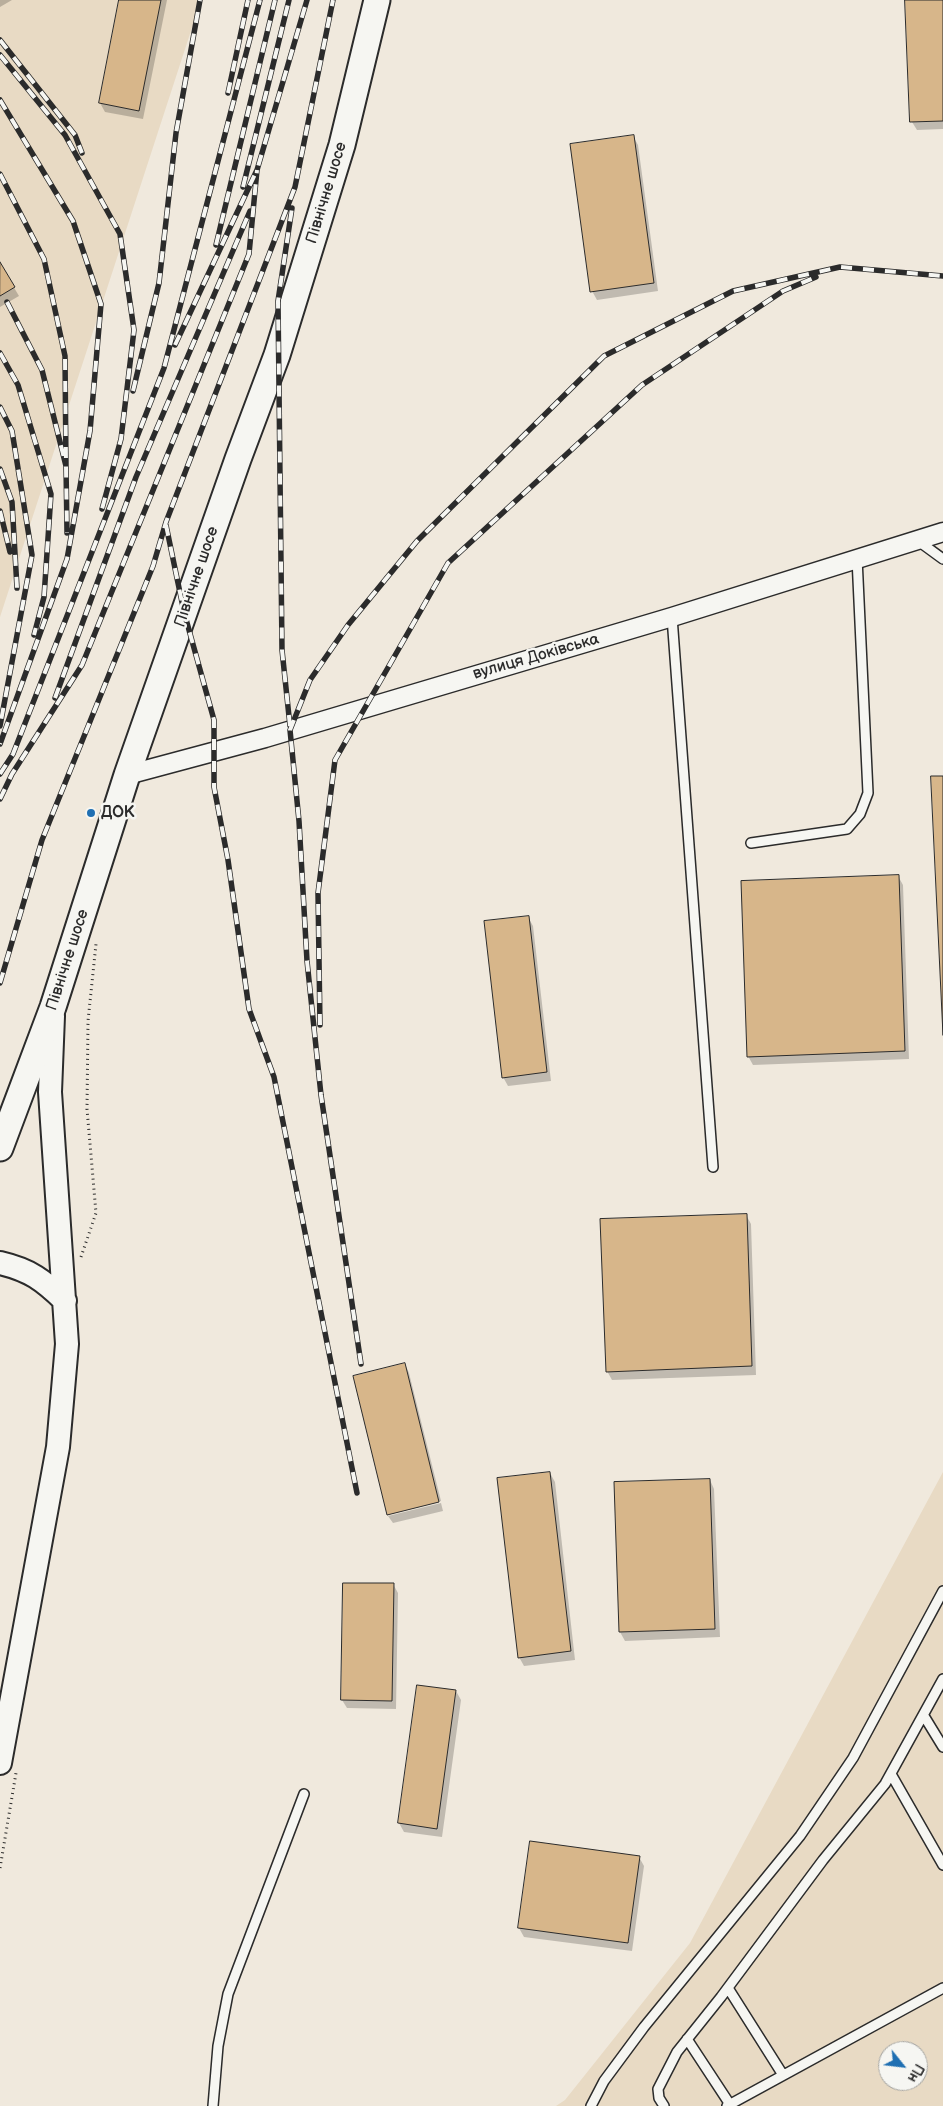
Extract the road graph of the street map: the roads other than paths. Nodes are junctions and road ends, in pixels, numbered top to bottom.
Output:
1 (377, 0) edge
2 (943, 532) edge
3 (917, 540) junction
4 (857, 558) junction
5 (943, 559) edge
6 (672, 617) junction
7 (127, 775) junction
8 (751, 844) dead end
9 (53, 1007) junction
10 (0, 1148) edge
11 (713, 1167) dead end
12 (0, 1263) edge
13 (65, 1301) junction
14 (943, 1591) edge
15 (943, 1680) edge
16 (924, 1716) junction
17 (943, 1747) edge
18 (0, 1763) edge
19 (891, 1774) junction
20 (304, 1794) dead end
21 (943, 1865) edge
22 (728, 1988) junction
23 (943, 1988) edge
24 (687, 2039) junction
25 (783, 2075) junction
26 (729, 2105) edge
27 (214, 2106) edge
28 (592, 2106) edge
29 (664, 2106) edge

1 - 7 main road, Північне шосе
2 - 3 street, вулиця Доківська
3 - 4 street, вулиця Доківська
3 - 5 lane
4 - 6 street, вулиця Доківська
4 - 8 lane
6 - 7 street, вулиця Доківська
6 - 11 lane
7 - 9 main road, Північне шосе
9 - 10 main road, Північне шосе
9 - 13 street
12 - 13 street
13 - 18 street
14 - 28 lane
15 - 16 lane
16 - 17 lane
16 - 19 lane
19 - 21 lane
19 - 22 lane
20 - 27 lane
22 - 24 lane
22 - 25 lane
23 - 25 lane
24 - 26 lane
24 - 29 lane
25 - 26 lane

